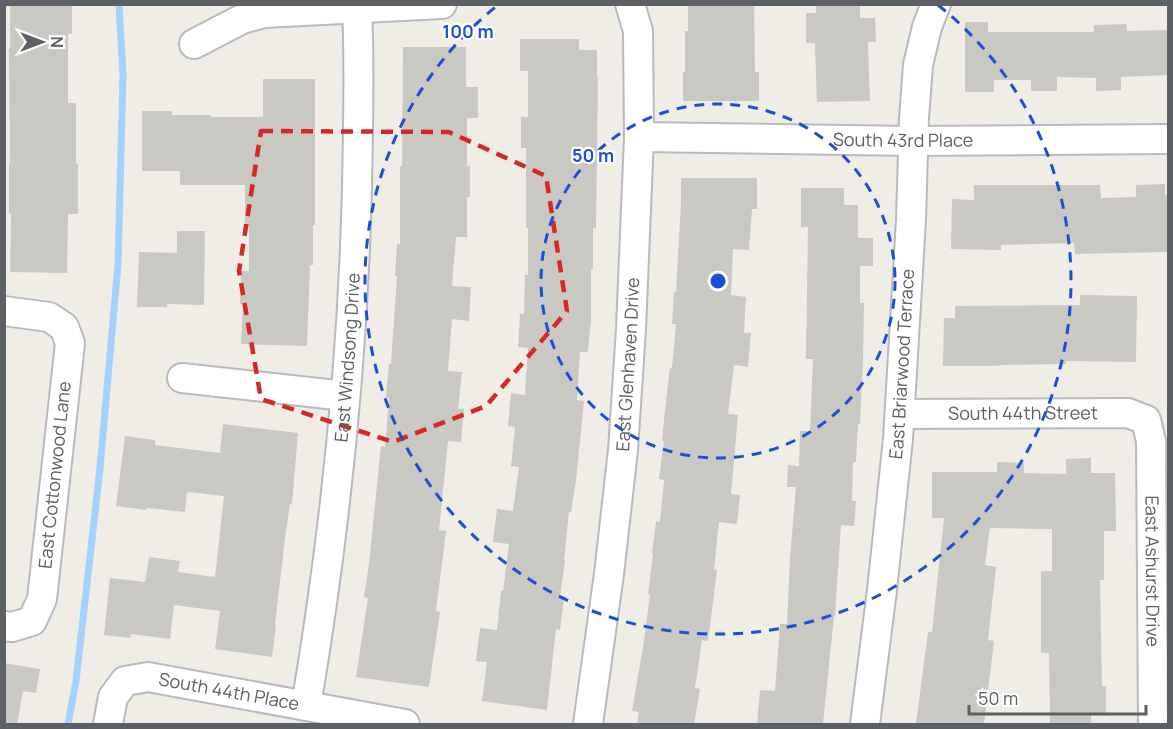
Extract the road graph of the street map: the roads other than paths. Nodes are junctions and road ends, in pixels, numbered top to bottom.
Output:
1 (442, 4) edge
2 (936, 4) edge
3 (630, 5) edge
4 (357, 9) junction
5 (194, 44) dead end
6 (639, 137) junction
7 (1168, 139) edge
8 (913, 141) junction
9 (4, 312) edge
10 (182, 378) dead end
11 (345, 396) junction
12 (900, 414) junction
13 (1146, 420) joint
14 (18, 623) edge
15 (306, 706) junction
16 (108, 724) edge
17 (405, 724) edge
18 (588, 724) edge
19 (865, 724) edge
20 (1153, 724) edge

1 - 4 street
2 - 8 street, East Briarwood Terrace
3 - 6 street, East Glenhaven Drive
4 - 5 street
4 - 11 street, East Windsong Drive
6 - 8 street, South 43rd Place
6 - 18 street, East Glenhaven Drive
7 - 8 street, South 43rd Place
8 - 12 street, East Briarwood Terrace
9 - 14 street, East Cottonwood Lane
10 - 11 street
11 - 15 street, East Windsong Drive
12 - 13 street, South 44th Street
12 - 19 street, East Briarwood Terrace
13 - 20 street, East Ashurst Drive
15 - 16 street, South 44th Place
15 - 17 street, South 44th Place

